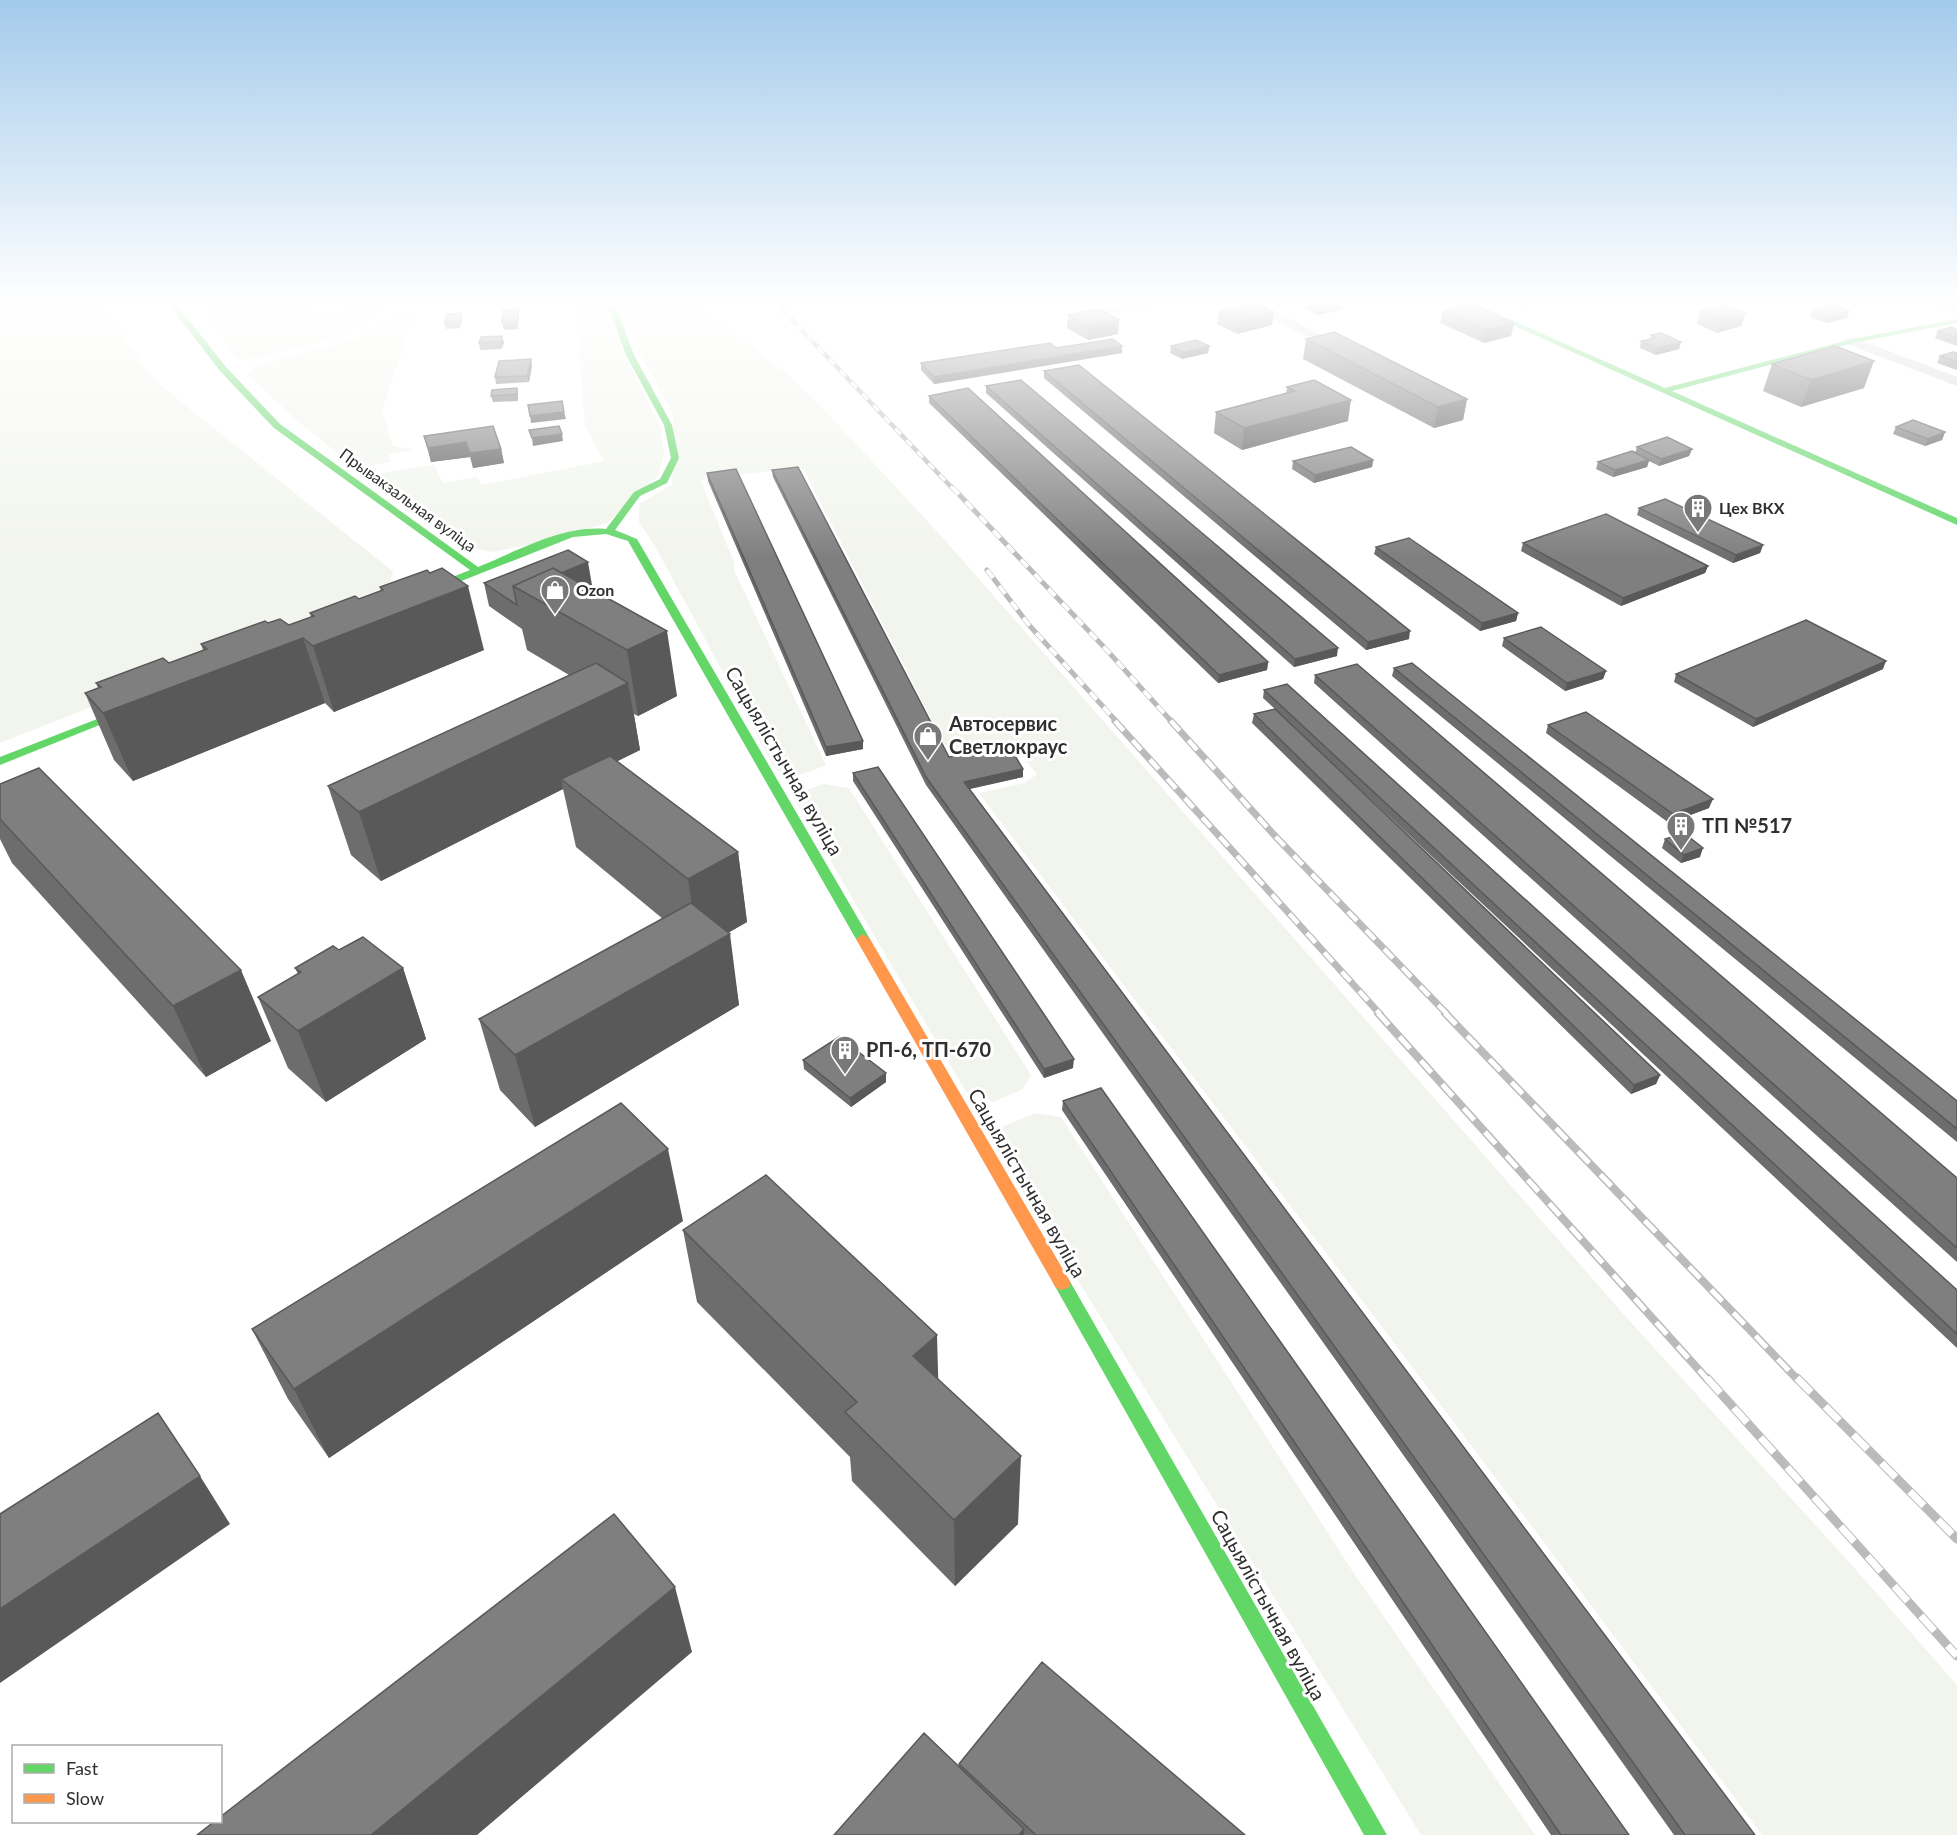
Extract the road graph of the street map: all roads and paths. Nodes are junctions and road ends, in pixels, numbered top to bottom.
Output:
1 (240, 387) edge
2 (647, 387) edge
3 (1654, 387) edge
4 (1680, 387) edge
5 (1664, 391) junction
6 (1957, 522) edge
7 (611, 529) junction
8 (477, 571) junction
9 (406, 599) edge
10 (151, 701) edge
11 (0, 762) edge
12 (1376, 1835) edge

1 - 8 street, Прывакзальная вуліца
2 - 7 street
3 - 5 street
4 - 5 street
5 - 6 street
7 - 8 street
7 - 12 street, Сацыялістычная вуліца
8 - 9 street
10 - 11 street

